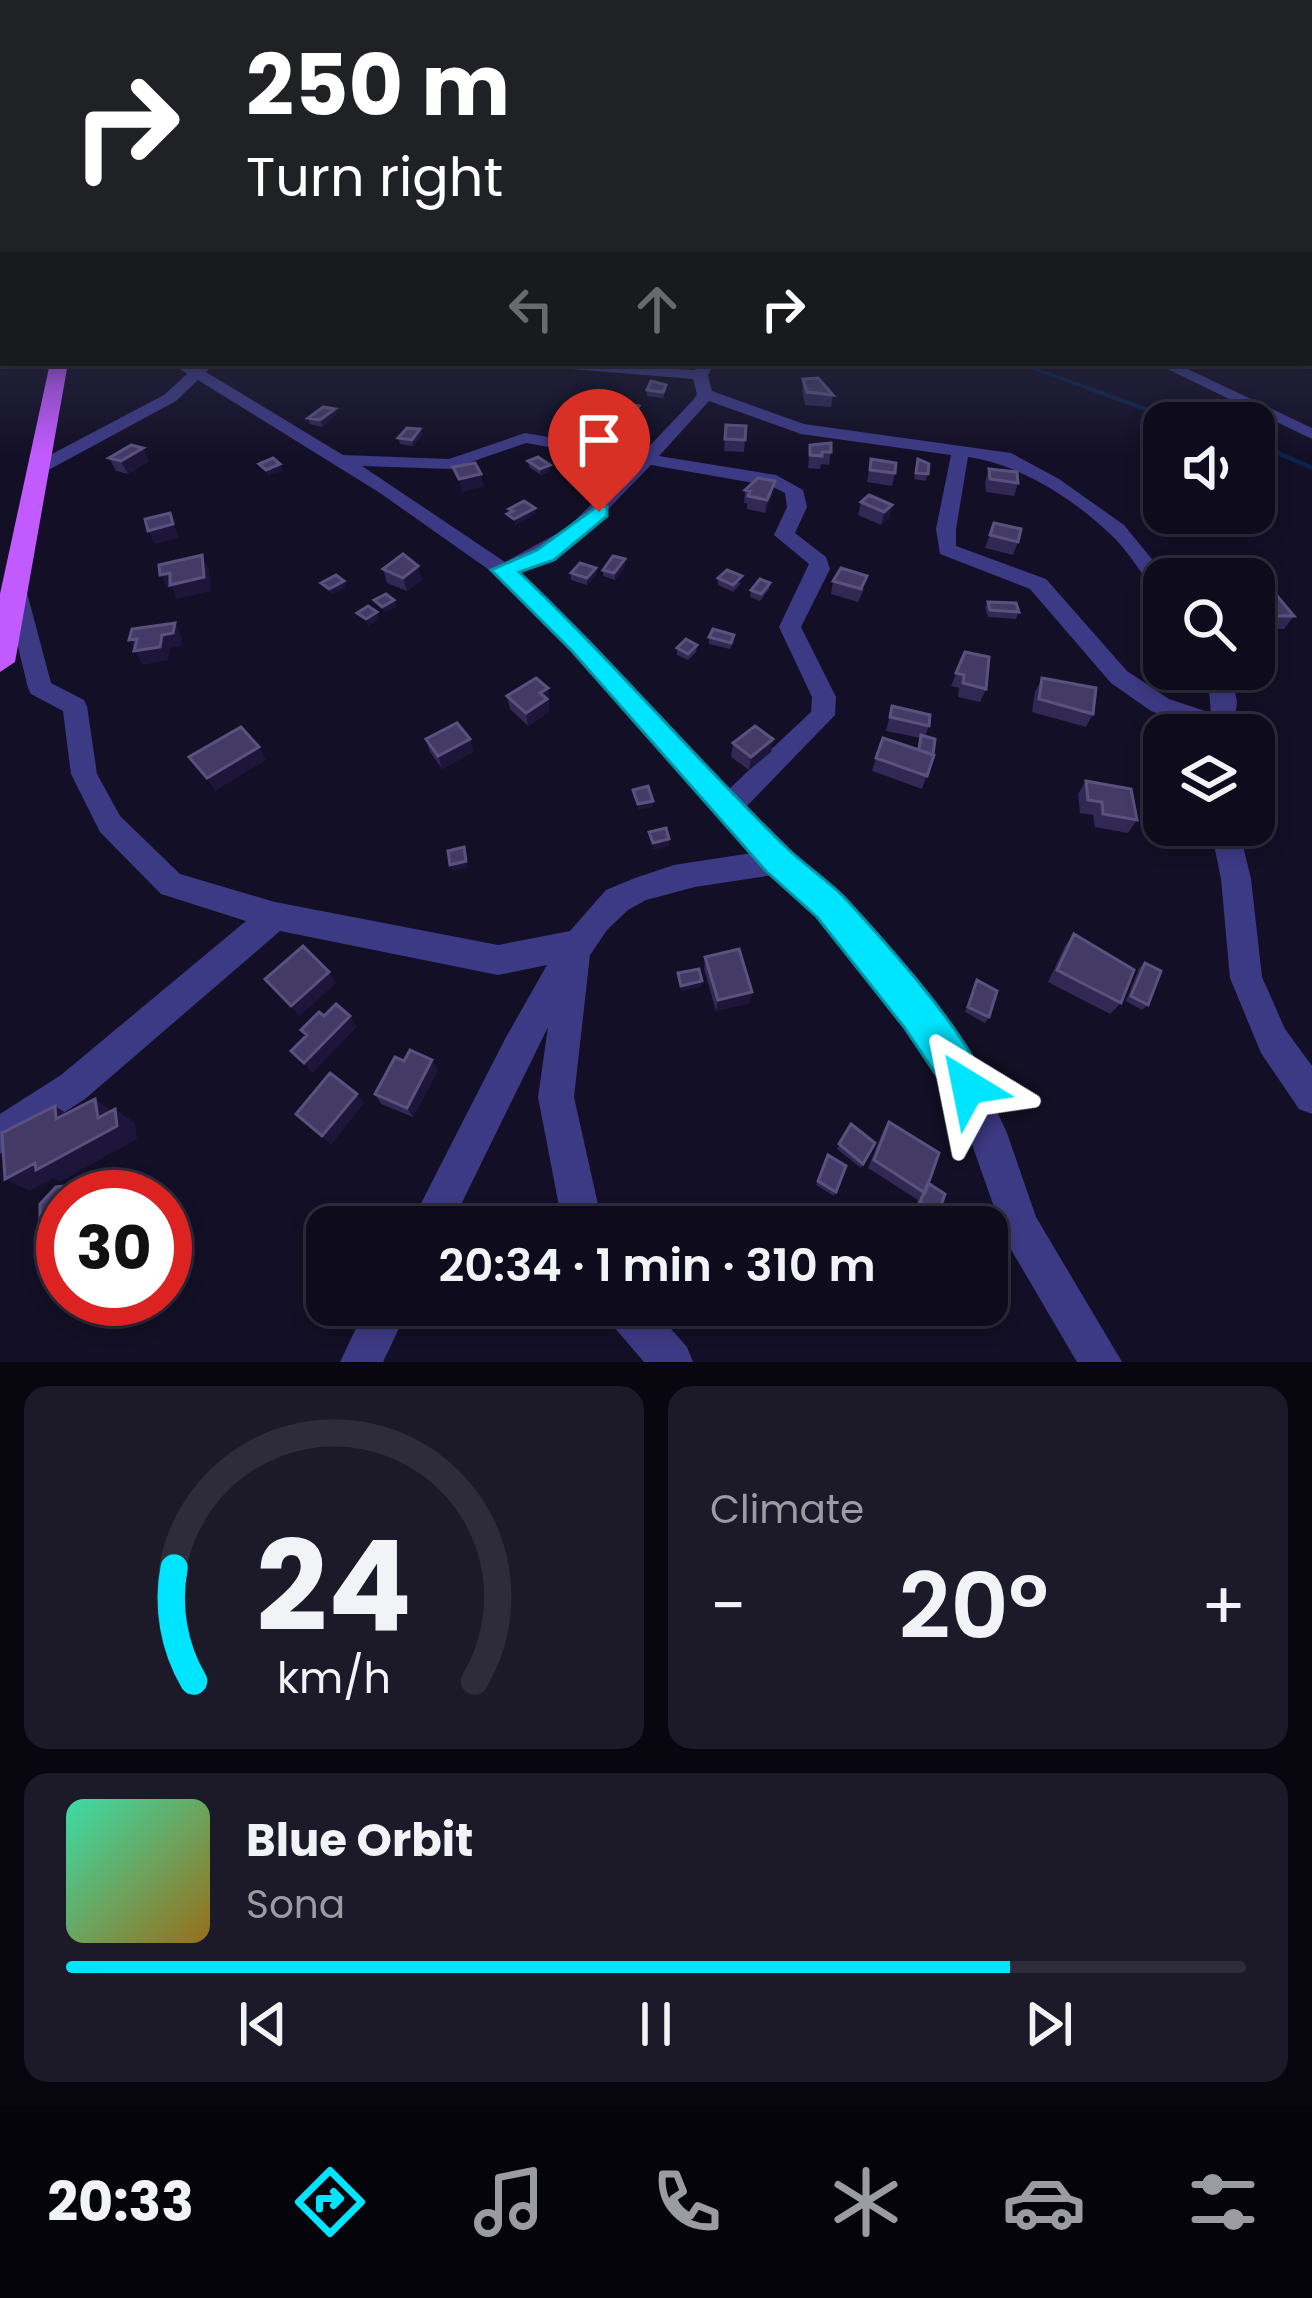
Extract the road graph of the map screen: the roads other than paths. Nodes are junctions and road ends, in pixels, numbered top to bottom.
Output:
1 (58, 366) edge
2 (665, 366) edge
3 (1168, 366) edge
4 (194, 367) edge
5 (700, 367) edge
6 (705, 394) junction
7 (1312, 434) edge
8 (960, 449) junction
9 (651, 458) junction
10 (340, 460) junction
11 (37, 469) junction
12 (1143, 562) edge
13 (503, 570) junction
14 (15, 589) junction
15 (0, 662) edge
16 (1182, 714) edge
17 (729, 806) junction
18 (1229, 846) edge
19 (778, 861) junction
20 (274, 916) junction
21 (575, 945) junction
22 (1312, 1096) edge
23 (0, 1136) edge
24 (440, 1206) edge
25 (579, 1206) edge
26 (378, 1326) edge
27 (641, 1326) edge
28 (361, 1362) edge
29 (672, 1362) edge
30 (1102, 1362) edge

1 - 11 main road
2 - 5 street
3 - 7 street
4 - 10 street
4 - 11 street
5 - 6 street
6 - 8 street
6 - 9 street
8 - 12 street
8 - 16 street
9 - 10 street
9 - 13 street
9 - 17 street
10 - 13 street
11 - 14 main road
13 - 17 street
14 - 15 main road
14 - 20 street
17 - 19 street
18 - 22 street
19 - 21 street
19 - 30 street
20 - 21 street
20 - 23 street
21 - 24 street
21 - 25 street
26 - 28 street
27 - 29 street

